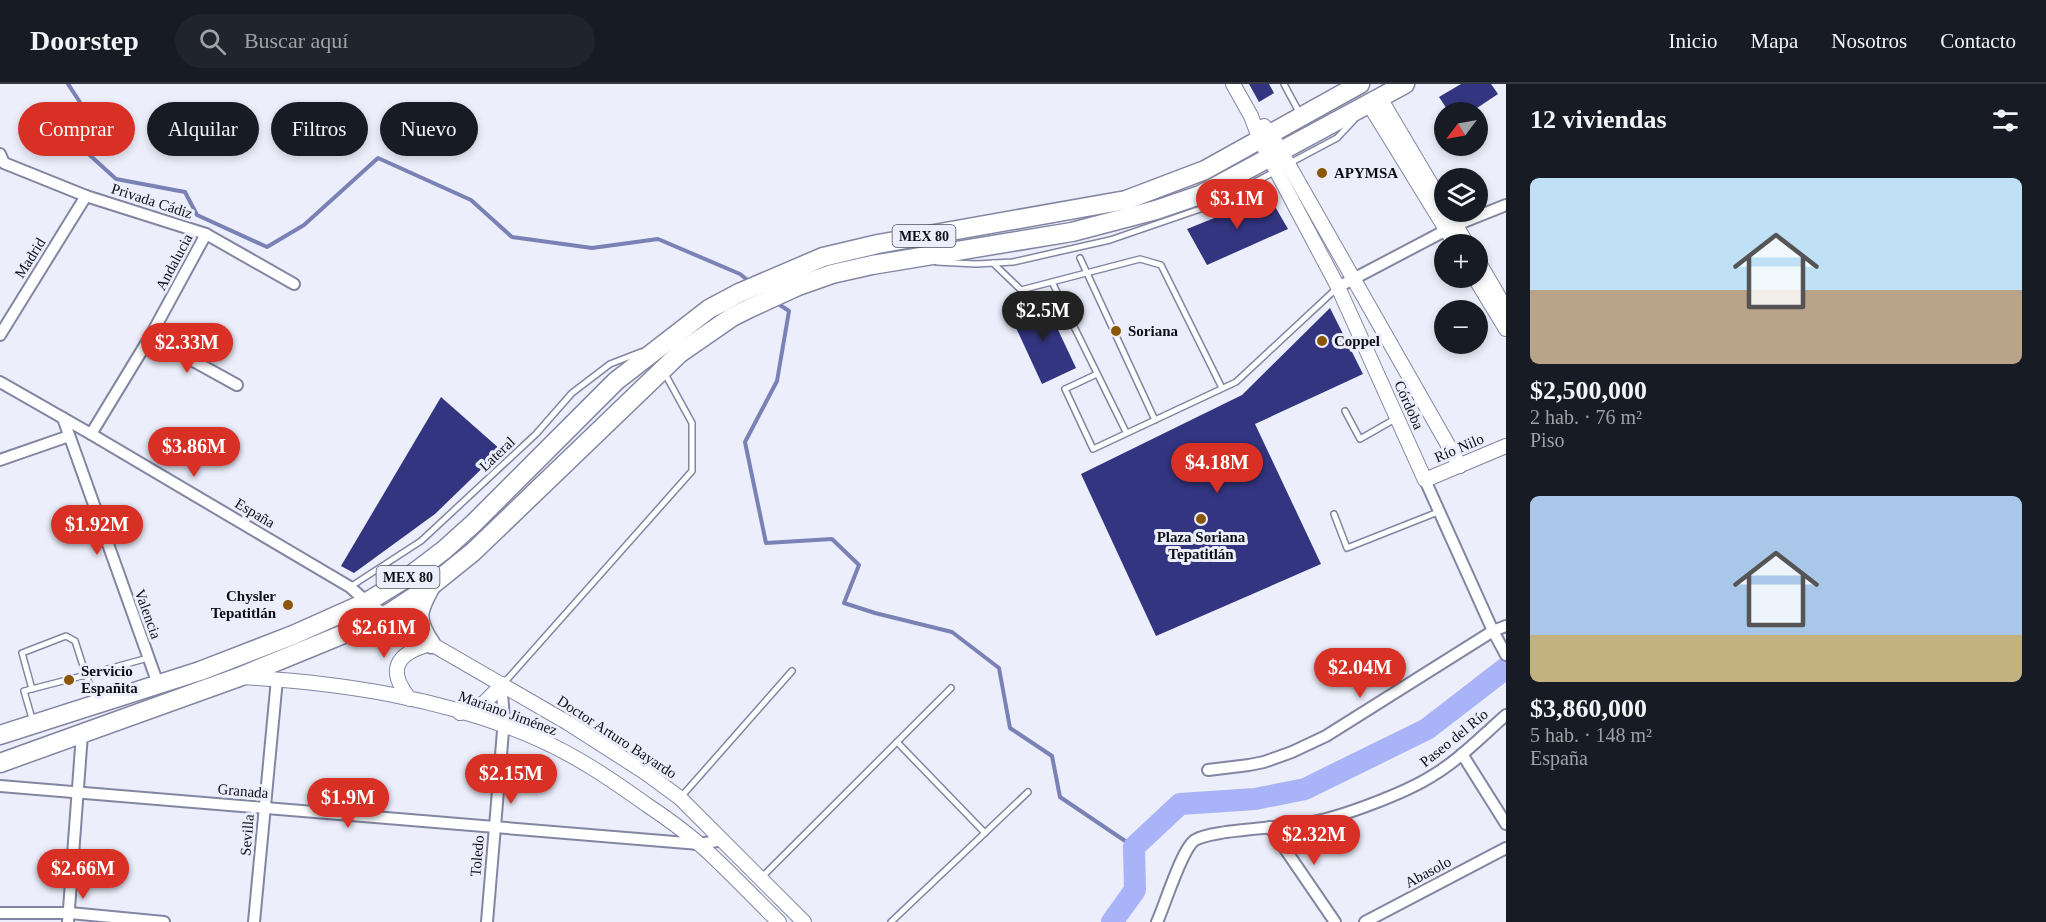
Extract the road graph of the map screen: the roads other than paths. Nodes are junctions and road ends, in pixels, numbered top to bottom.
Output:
1 (1233, 84) edge
2 (1284, 84) edge
3 (1360, 84) edge
4 (1405, 84) edge
5 (1374, 101) junction
6 (1301, 117) junction
7 (1266, 137) junction
8 (1279, 161) junction
9 (1, 162) edge
10 (1434, 191) edge
11 (1200, 195) junction
12 (86, 196) junction
13 (1506, 205) edge
14 (1450, 222) edge
15 (1159, 224) junction
16 (1451, 228) junction
17 (206, 234) junction
18 (1452, 234) edge
19 (1457, 234) edge
20 (1080, 258) dead end
21 (903, 260) junction
22 (993, 263) junction
23 (1087, 273) junction
24 (1488, 278) edge
25 (792, 279) junction
26 (1354, 279) junction
27 (1052, 282) junction
28 (294, 284) dead end
29 (1338, 287) junction
30 (1481, 288) edge
31 (1506, 309) edge
32 (1506, 329) edge
33 (0, 335) edge
34 (150, 337) junction
35 (662, 344) junction
36 (663, 370) junction
37 (1097, 374) junction
38 (0, 382) edge
39 (237, 385) dead end
40 (1222, 388) junction
41 (1345, 411) dead end
42 (63, 418) junction
43 (1396, 418) junction
44 (1155, 420) junction
45 (1126, 432) junction
46 (92, 434) junction
47 (69, 436) junction
48 (1506, 446) edge
49 (0, 460) edge
50 (1460, 466) junction
51 (1425, 480) junction
52 (1438, 512) junction
53 (1334, 514) dead end
54 (432, 585) junction
55 (350, 587) junction
56 (367, 602) junction
57 (383, 616) junction
58 (1506, 626) edge
59 (1495, 636) junction
60 (431, 644) junction
61 (1506, 655) edge
62 (148, 658) junction
63 (792, 671) dead end
64 (86, 675) junction
65 (239, 677) junction
66 (277, 680) junction
67 (158, 684) junction
68 (503, 684) junction
69 (951, 688) dead end
70 (32, 689) junction
71 (410, 699) junction
72 (96, 704) junction
73 (460, 713) junction
74 (1506, 715) edge
75 (34, 724) junction
76 (504, 726) junction
77 (82, 734) junction
78 (0, 735) edge
79 (897, 742) junction
80 (1462, 754) junction
81 (3, 762) edge
82 (1208, 770) dead end
83 (0, 786) edge
84 (1028, 792) dead end
85 (78, 793) junction
86 (680, 798) junction
87 (264, 808) junction
88 (1506, 824) edge
89 (495, 827) junction
90 (1270, 827) junction
91 (985, 833) junction
92 (723, 840) junction
93 (699, 844) junction
94 (1506, 848) edge
95 (761, 878) junction
96 (0, 913) edge
97 (69, 918) edge
98 (164, 922) edge
99 (254, 922) edge
100 (487, 922) edge
101 (779, 922) edge
102 (804, 922) edge
103 (891, 922) edge
104 (1157, 922) edge
105 (1335, 922) edge
106 (1365, 922) edge

1 - 7 street, Córdoba
2 - 6 lane
3 - 6 main road, MEX 80
4 - 5 main road, MEX 80
5 - 8 main road, MEX 80
5 - 10 street
5 - 16 street
6 - 7 main road, MEX 80
7 - 8 street, Córdoba
7 - 25 main road, MEX 80
8 - 11 main road, MEX 80
8 - 15 lane
8 - 26 street, Córdoba
8 - 29 street, Córdoba
9 - 12 street, Privada Cádiz
11 - 15 lane
11 - 21 main road, MEX 80
12 - 17 street, Privada Cádiz
12 - 33 street, Madrid
13 - 16 street
14 - 16 street
15 - 22 lane
16 - 18 street
16 - 19 street
16 - 26 street
17 - 28 street, Privada Cádiz
17 - 34 street, Andalucia
20 - 23 lane
21 - 22 lane
21 - 25 main road, MEX 80
22 - 27 lane
23 - 27 lane
23 - 40 lane
23 - 44 lane
24 - 31 street
25 - 35 main road, MEX 80
25 - 36 main road, MEX 80
26 - 29 street
26 - 50 street, Córdoba
27 - 37 lane
29 - 40 lane
29 - 43 street, Córdoba
30 - 32 street
34 - 39 street
34 - 46 street, Andalucia
35 - 55 lane, Lateral
35 - 56 main road, MEX 80
36 - 54 main road, MEX 80
36 - 68 lane
37 - 45 lane
37 - 45 lane
38 - 42 street, España
40 - 44 lane
41 - 43 lane
42 - 46 street, España
42 - 47 street, Valencia
43 - 51 street, Córdoba
44 - 45 lane
46 - 55 street, España
47 - 49 street
47 - 62 street, Valencia
48 - 50 street, Río Nilo
50 - 51 street, Río Nilo
51 - 52 street, Córdoba
52 - 53 lane
52 - 59 street, Córdoba
54 - 57 main road, MEX 80
54 - 60 main road
55 - 56 street, España
56 - 57 street, Doctor Arturo Bayardo
56 - 67 main road, MEX 80
57 - 60 street, Doctor Arturo Bayardo
57 - 65 main road, MEX 80
58 - 59 street
59 - 61 street, Córdoba
59 - 82 street
60 - 68 street, Doctor Arturo Bayardo
60 - 71 street
62 - 64 lane
62 - 67 street, Valencia
63 - 86 lane
64 - 70 lane
64 - 70 lane
64 - 72 lane
65 - 66 street, Mariano Jiménez
65 - 77 main road, MEX 80
66 - 71 street, Mariano Jiménez
66 - 87 street, Sevilla
67 - 72 main road, MEX 80
68 - 73 street
68 - 76 street, Toledo
68 - 86 street, Doctor Arturo Bayardo
69 - 79 lane
70 - 75 lane
71 - 73 street, Mariano Jiménez
72 - 75 main road, MEX 80
72 - 81 main road
73 - 76 street, Mariano Jiménez
74 - 80 street, Paseo del Río
75 - 78 main road, MEX 80
76 - 89 street, Toledo
76 - 93 street, Mariano Jiménez
77 - 81 main road, MEX 80
77 - 85 street
79 - 91 lane
79 - 95 lane
80 - 88 street
80 - 90 street, Paseo del Río
83 - 85 street, Granada
84 - 91 lane
85 - 87 street, Granada
85 - 97 street
86 - 92 street, Doctor Arturo Bayardo
87 - 89 street, Granada
87 - 99 street, Sevilla
89 - 93 street, Granada
89 - 100 street, Toledo
90 - 104 street, Paseo del Río
90 - 105 street
91 - 103 lane
92 - 93 street, Granada
92 - 95 street, Doctor Arturo Bayardo
93 - 101 street, Mariano Jiménez
94 - 106 street, Abasolo
95 - 102 street, Doctor Arturo Bayardo
96 - 97 street
97 - 98 street

